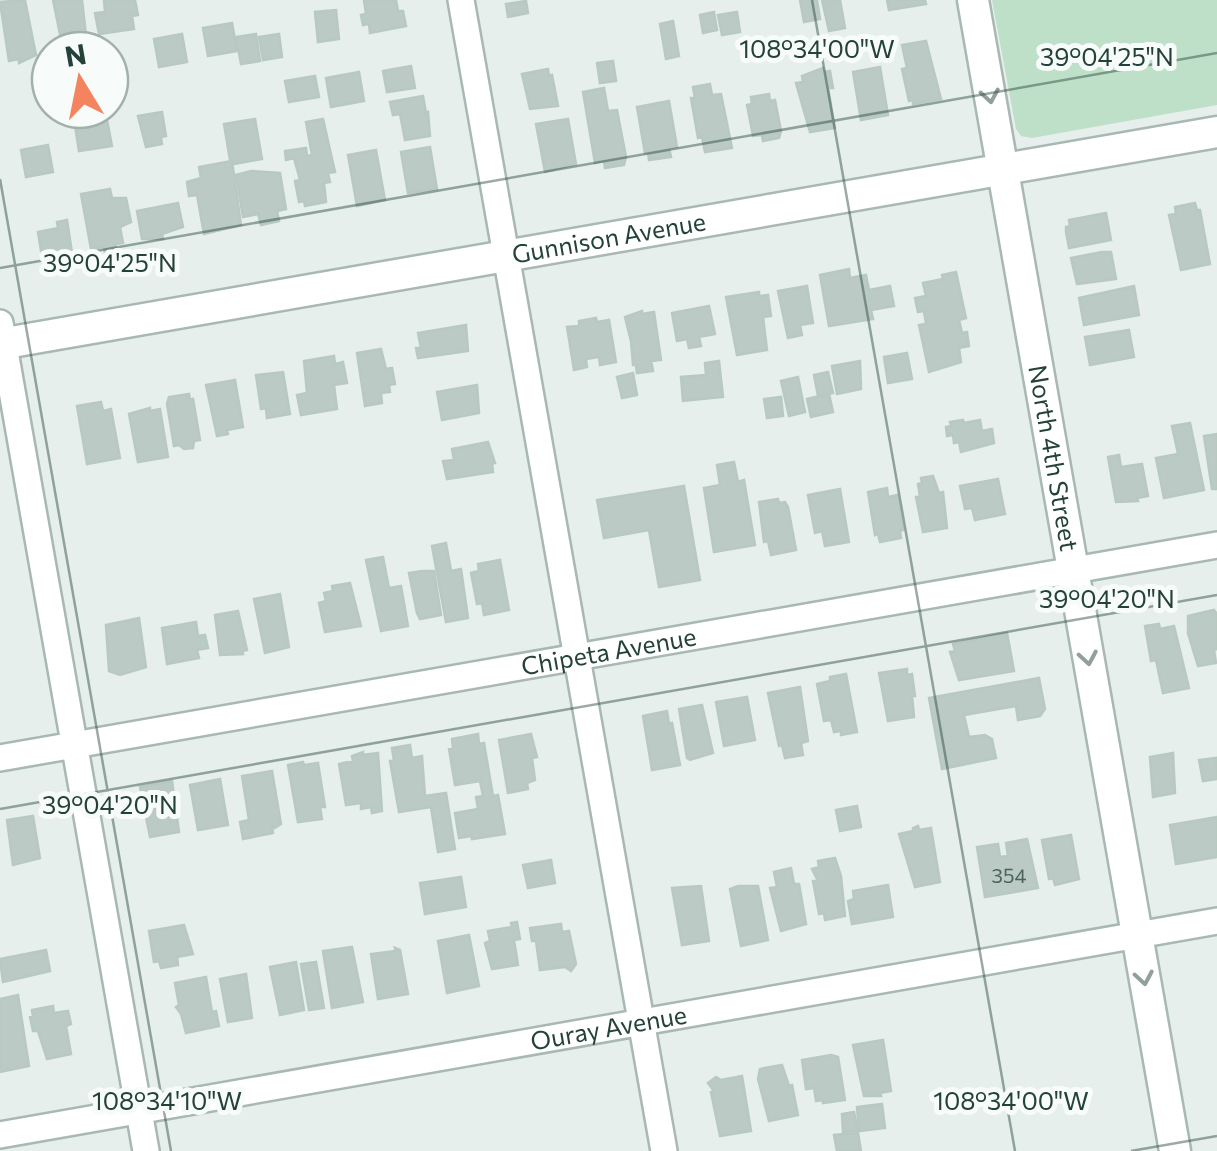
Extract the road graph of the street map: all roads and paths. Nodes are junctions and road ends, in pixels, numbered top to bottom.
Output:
1 (461, 0) edge
2 (973, 0) edge
3 (1217, 132) edge
4 (1003, 169) junction
5 (506, 256) junction
6 (1, 337) edge
7 (1217, 545) edge
8 (1072, 570) junction
9 (576, 657) junction
10 (74, 745) junction
11 (0, 758) edge
12 (1217, 921) edge
13 (1136, 935) junction
14 (641, 1022) junction
15 (139, 1110) junction
16 (0, 1135) edge
17 (146, 1151) edge
18 (664, 1151) edge
19 (1175, 1151) edge

1 - 5 street
2 -> 4 street, North 4th Street
3 - 4 street, Gunnison Avenue
4 - 5 street, Gunnison Avenue
4 - 8 street, North 4th Street
5 - 6 street, Gunnison Avenue
5 - 9 street
6 - 10 street
7 - 8 street, Chipeta Avenue
8 - 9 street, Chipeta Avenue
8 -> 13 street, North 4th Street
9 - 10 street, Chipeta Avenue
9 - 14 street
10 - 11 street, Chipeta Avenue
10 - 15 street
12 - 13 street, Ouray Avenue
13 - 14 street, Ouray Avenue
13 -> 19 street, North 4th Street
14 - 15 street, Ouray Avenue
14 - 18 street
15 - 16 street, Ouray Avenue
15 - 17 street

